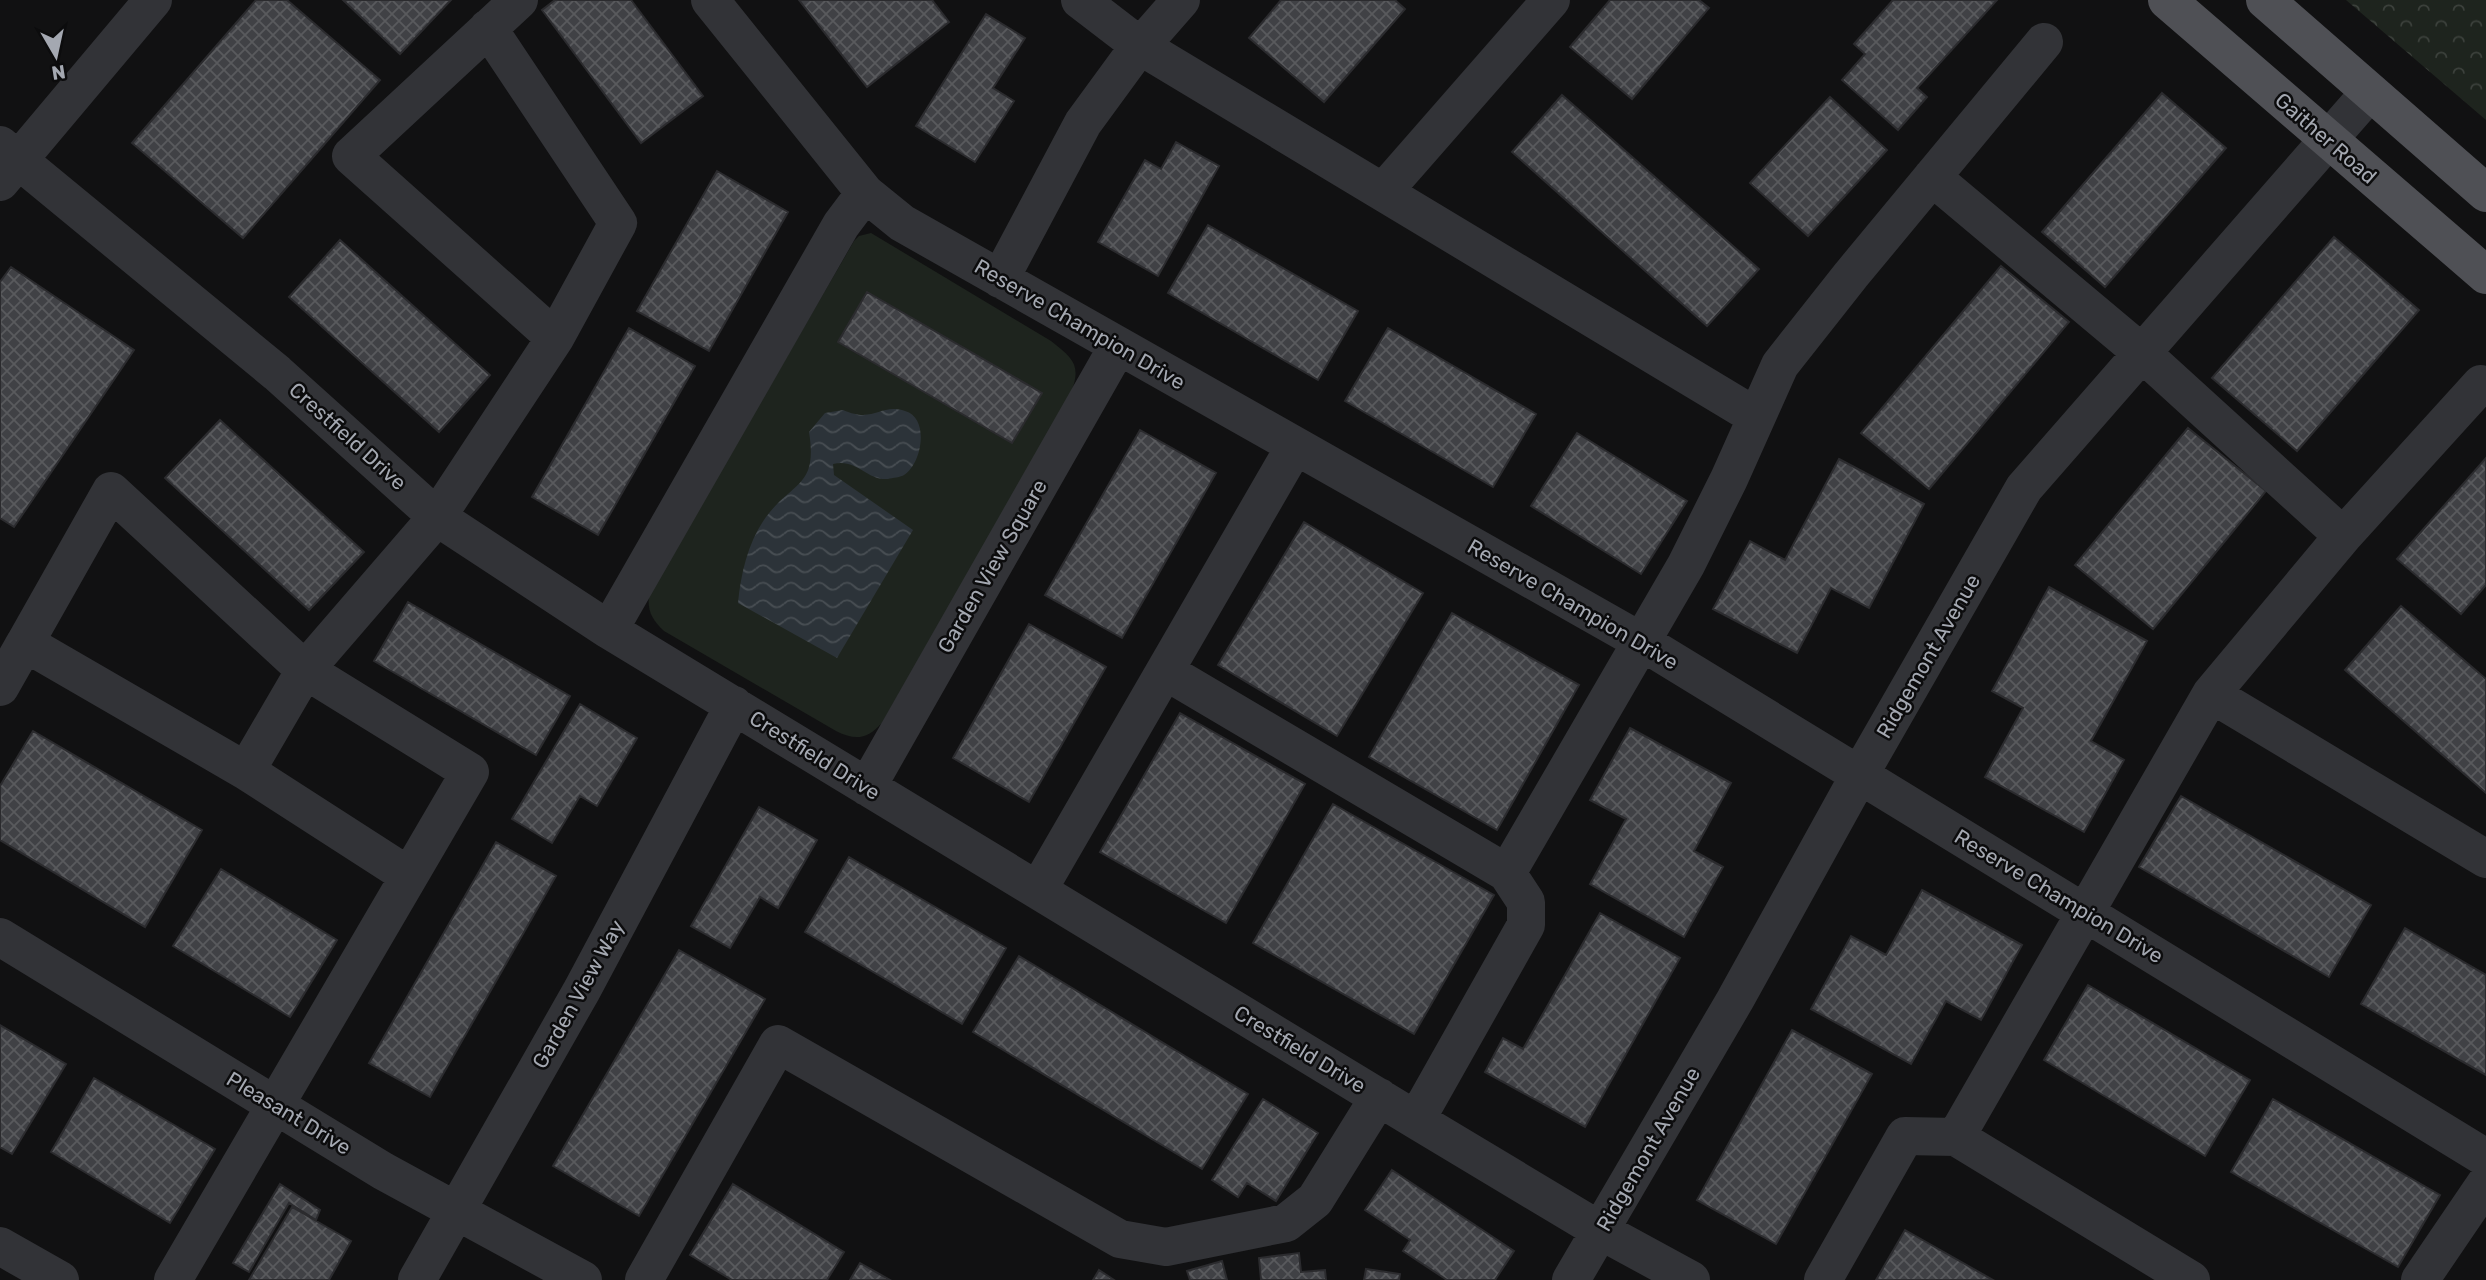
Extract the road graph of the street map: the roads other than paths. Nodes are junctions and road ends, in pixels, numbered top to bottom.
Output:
1 (153, 0) edge
2 (519, 0) edge
3 (710, 0) edge
4 (1080, 0) edge
5 (1181, 0) edge
6 (1551, 0) edge
7 (2167, 0) edge
8 (2265, 0) edge
9 (488, 28) junction
10 (2044, 42) dead end
11 (1140, 47) junction
12 (2370, 92) junction
13 (2328, 139) junction
14 (6, 162) edge
15 (1931, 177) junction
16 (1383, 192) junction
17 (864, 193) junction
18 (2486, 193) edge
19 (2486, 275) edge
20 (1000, 279) junction
21 (555, 338) junction
22 (1118, 346) junction
23 (2142, 353) junction
24 (2481, 384) dead end
25 (1755, 416) junction
26 (1295, 446) junction
27 (437, 517) junction
28 (2343, 536) junction
29 (609, 630) junction
30 (1642, 642) junction
31 (25, 643) junction
32 (305, 670) junction
33 (1165, 671) junction
34 (0, 687) edge
35 (2211, 694) junction
36 (734, 705) junction
37 (246, 771) junction
38 (1860, 774) junction
39 (867, 787) junction
40 (2486, 859) edge
41 (1507, 873) junction
42 (409, 876) junction
43 (1038, 890) junction
44 (2085, 912) junction
45 (0, 937) edge
46 (1378, 1097) junction
47 (275, 1105) junction
48 (1416, 1120) junction
49 (1956, 1137) junction
50 (2486, 1158) edge
51 (2486, 1182) edge
52 (456, 1210) junction
53 (1601, 1231) junction
54 (0, 1246) edge
55 (60, 1280) edge
56 (173, 1280) edge
57 (417, 1280) edge
58 (583, 1280) edge
59 (644, 1280) edge
60 (1571, 1280) edge
61 (1691, 1280) edge
62 (1823, 1280) edge
63 (2191, 1280) edge
64 (2420, 1280) edge

1 - 14 street
2 - 9 street
3 - 17 street, Reserve Champion Drive
4 - 11 street
5 - 11 street
6 - 16 street
7 - 13 main road, Gaither Road
8 - 12 main road
9 - 21 street
9 - 21 street
10 - 15 street
11 - 16 street
11 - 20 street
12 - 13 street, Ridgemont Avenue
12 - 18 main road
13 - 19 main road, Gaither Road
13 - 23 street, Ridgemont Avenue
14 - 27 street, Crestfield Drive
15 - 23 street
15 - 25 street
16 - 25 street
17 - 20 street, Reserve Champion Drive
17 - 29 street
20 - 22 street, Reserve Champion Drive
21 - 27 street
22 - 26 street, Reserve Champion Drive
22 - 39 street, Garden View Square
23 - 28 street
23 - 38 street, Ridgemont Avenue
24 - 28 street
25 - 30 street
26 - 30 street, Reserve Champion Drive
26 - 33 street
27 - 29 street, Crestfield Drive
27 - 32 street
28 - 35 street
29 - 36 street, Crestfield Drive
30 - 38 street, Reserve Champion Drive
30 - 41 street
31 - 32 street
31 - 34 street
31 - 37 street
32 - 37 street
32 - 42 street
33 - 41 street
33 - 43 street
35 - 40 street
35 - 44 street
36 - 39 street, Crestfield Drive
36 - 52 street, Garden View Way
37 - 42 street
38 - 44 street, Reserve Champion Drive
38 - 53 street, Ridgemont Avenue
39 - 43 street, Crestfield Drive
41 - 48 street
42 - 47 street
43 - 46 street, Crestfield Drive
44 - 49 street
44 - 50 street, Reserve Champion Drive
45 - 47 street, Pleasant Drive
46 - 48 street, Crestfield Drive
46 - 59 street
47 - 52 street, Pleasant Drive
47 - 56 street
48 - 53 street, Crestfield Drive
49 - 62 street
49 - 63 street
51 - 64 street
52 - 57 street, Garden View Way
52 - 58 street, Pleasant Drive
53 - 60 street, Ridgemont Avenue
53 - 61 street, Crestfield Drive
54 - 55 street

